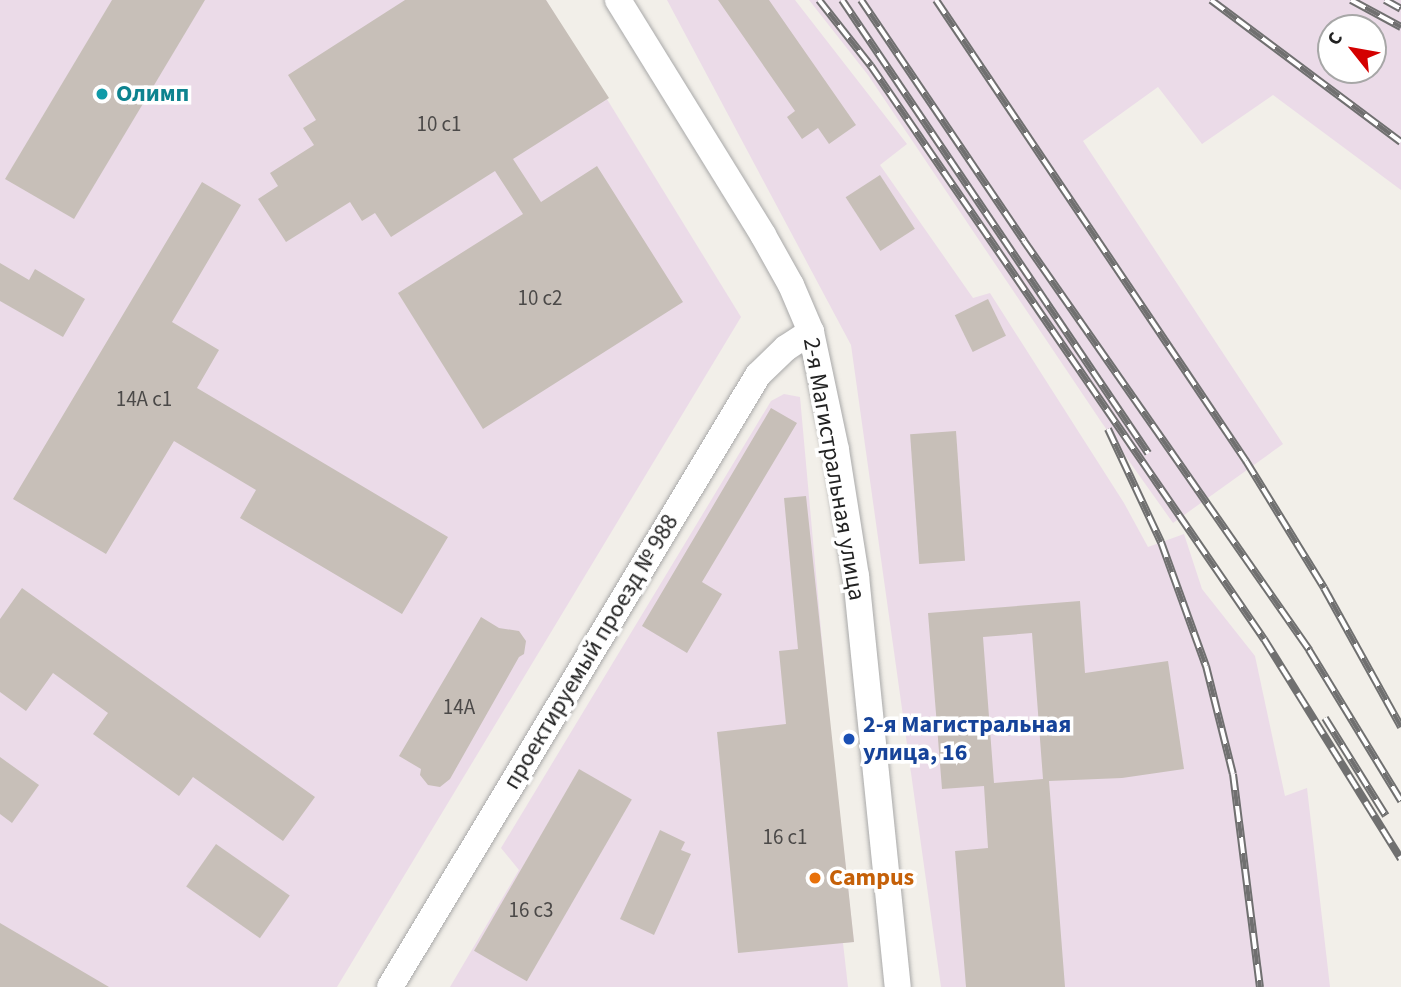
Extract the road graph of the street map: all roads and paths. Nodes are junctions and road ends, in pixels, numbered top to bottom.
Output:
1 (618, 0) edge
2 (811, 332) junction
3 (390, 987) edge
4 (898, 987) edge

1 - 2 street, 2-я Магистральная улица
2 - 3 street, проектируемый проезд № 988
2 - 4 street, 2-я Магистральная улица

